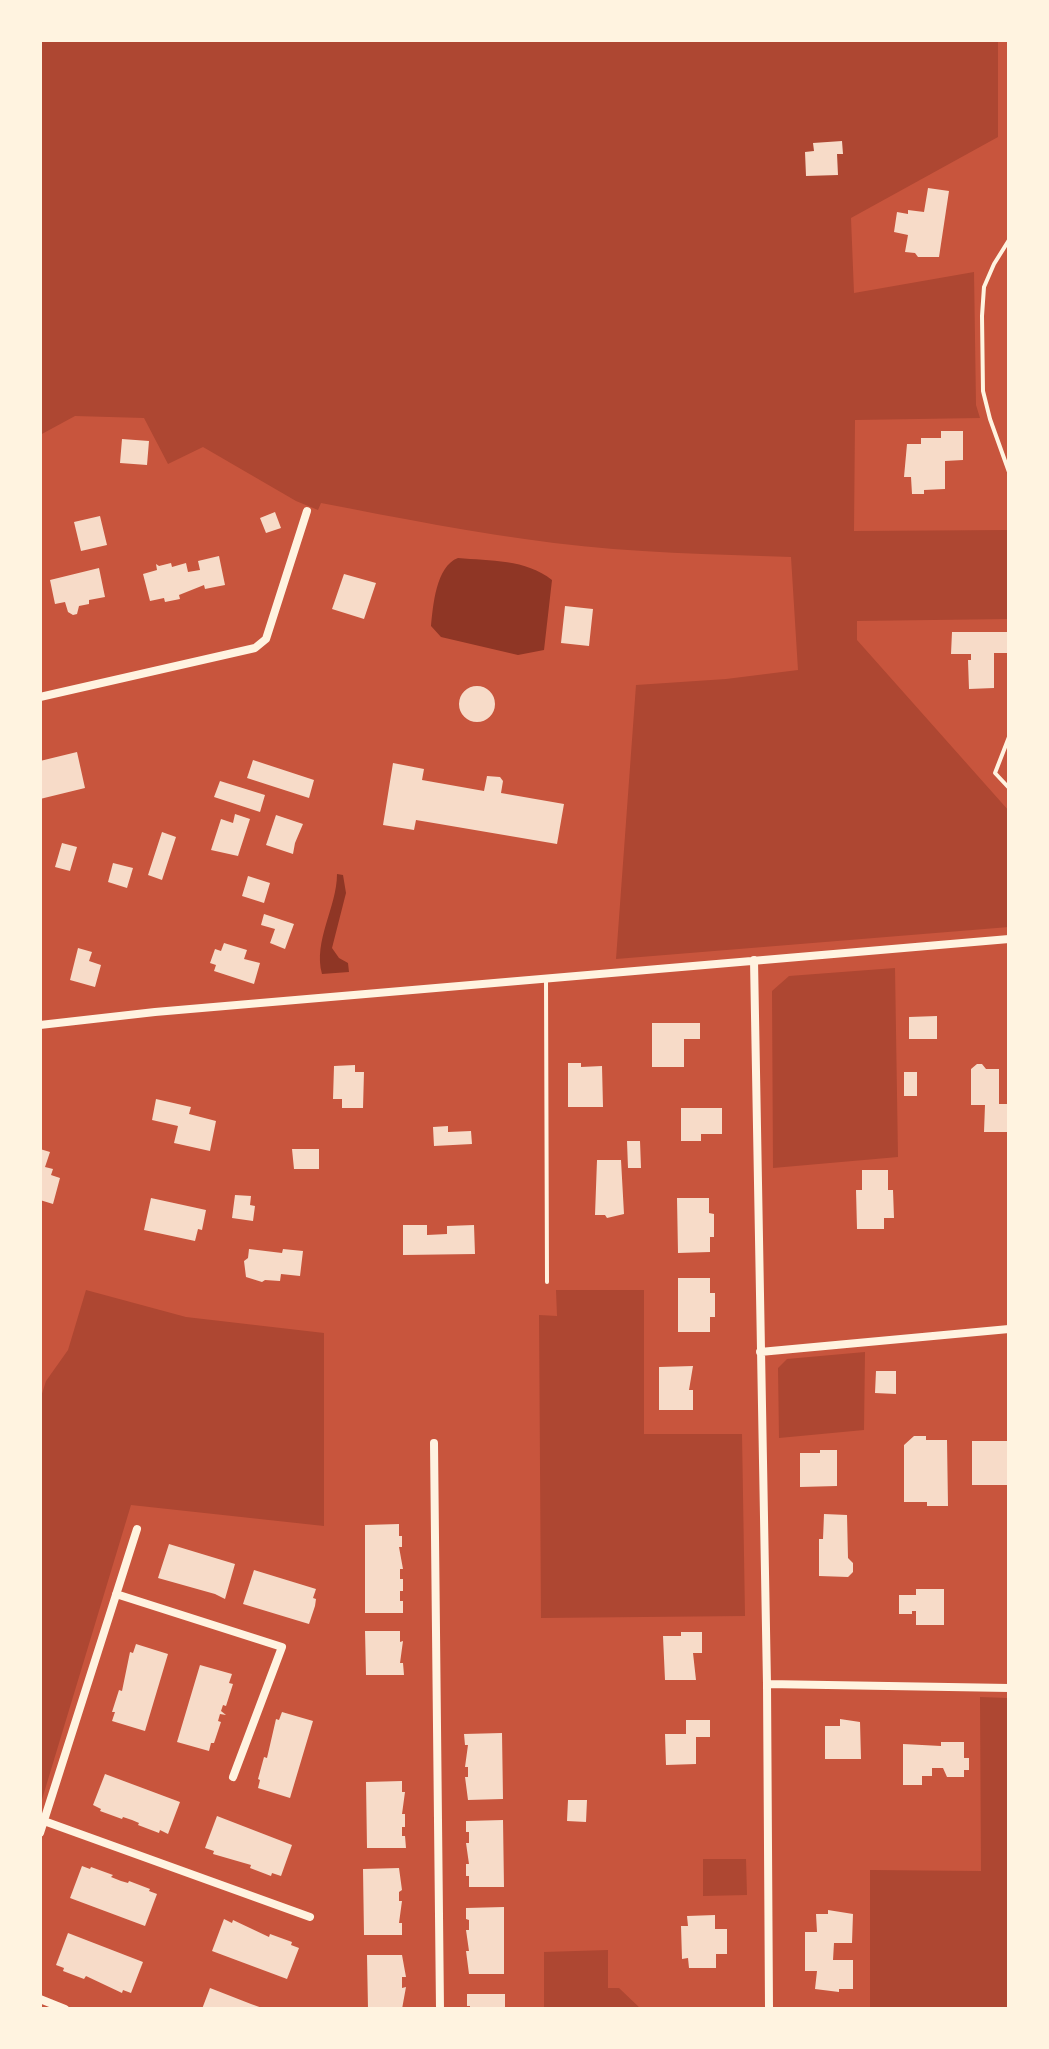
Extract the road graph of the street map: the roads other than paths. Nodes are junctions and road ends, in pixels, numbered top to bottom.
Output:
1 (1009, 240) edge
2 (1009, 472) edge
3 (307, 511) dead end
4 (40, 697) edge
5 (1009, 737) edge
6 (1009, 788) edge
7 (1009, 939) edge
8 (754, 960) junction
9 (546, 979) junction
10 (40, 1025) edge
11 (547, 1282) dead end
12 (1009, 1329) edge
13 (760, 1352) junction
14 (434, 1443) dead end
15 (137, 1529) dead end
16 (116, 1594) junction
17 (767, 1684) junction
18 (1009, 1688) edge
19 (233, 1777) dead end
20 (44, 1821) junction
21 (40, 1833) edge
22 (310, 1917) dead end
23 (40, 1999) edge
24 (65, 2009) edge
25 (440, 2009) edge
26 (769, 2009) edge

1 - 2 lane
3 - 4 street
5 - 6 lane
7 - 8 street
8 - 9 street
8 - 13 street
9 - 10 street
9 - 11 lane
12 - 13 street
13 - 17 street
14 - 25 street
15 - 16 street
16 - 19 street
16 - 20 street
17 - 18 street
17 - 26 street
20 - 21 street
20 - 22 street
23 - 24 street

